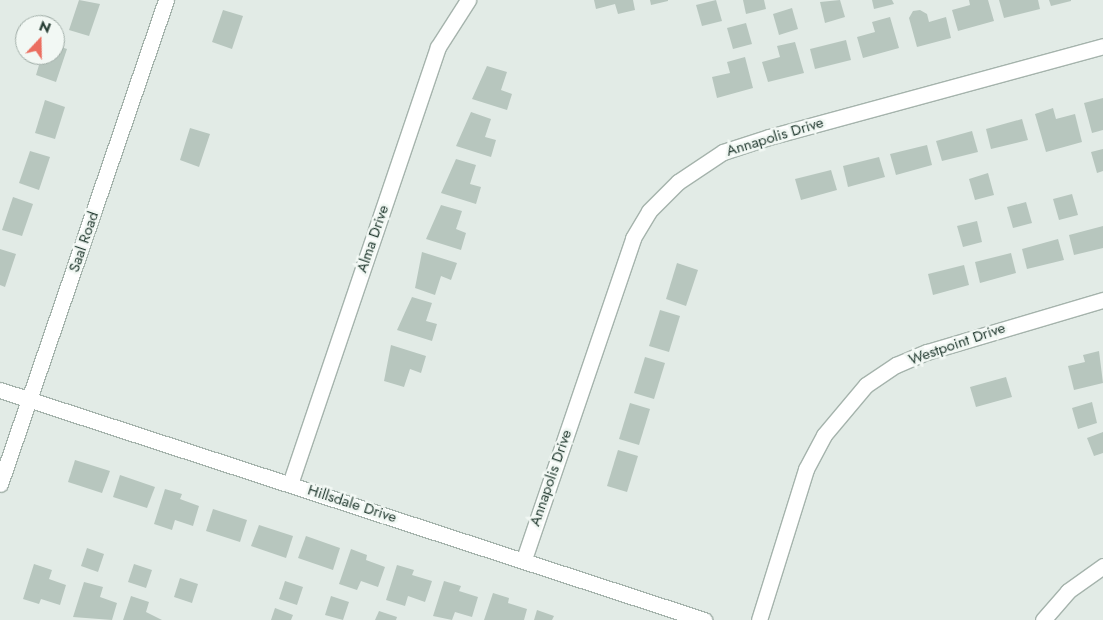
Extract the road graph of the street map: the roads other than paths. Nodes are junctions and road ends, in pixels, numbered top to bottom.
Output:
1 (166, 0) edge
2 (468, 0) edge
3 (1103, 46) edge
4 (1103, 300) edge
5 (0, 390) edge
6 (30, 400) junction
7 (0, 484) edge
8 (290, 484) junction
9 (524, 559) junction
10 (1103, 566) edge
11 (704, 620) edge
12 (759, 620) edge
13 (1043, 620) edge

1 - 6 street, Saal Road
2 - 8 street, Alma Drive
3 - 9 street, Annapolis Drive
4 - 12 street, Westpoint Drive
5 - 6 street, Hillsdale Drive
6 - 7 street, Saal Road
6 - 8 street, Hillsdale Drive
8 - 9 street, Hillsdale Drive
9 - 11 street, Hillsdale Drive
10 - 13 street

